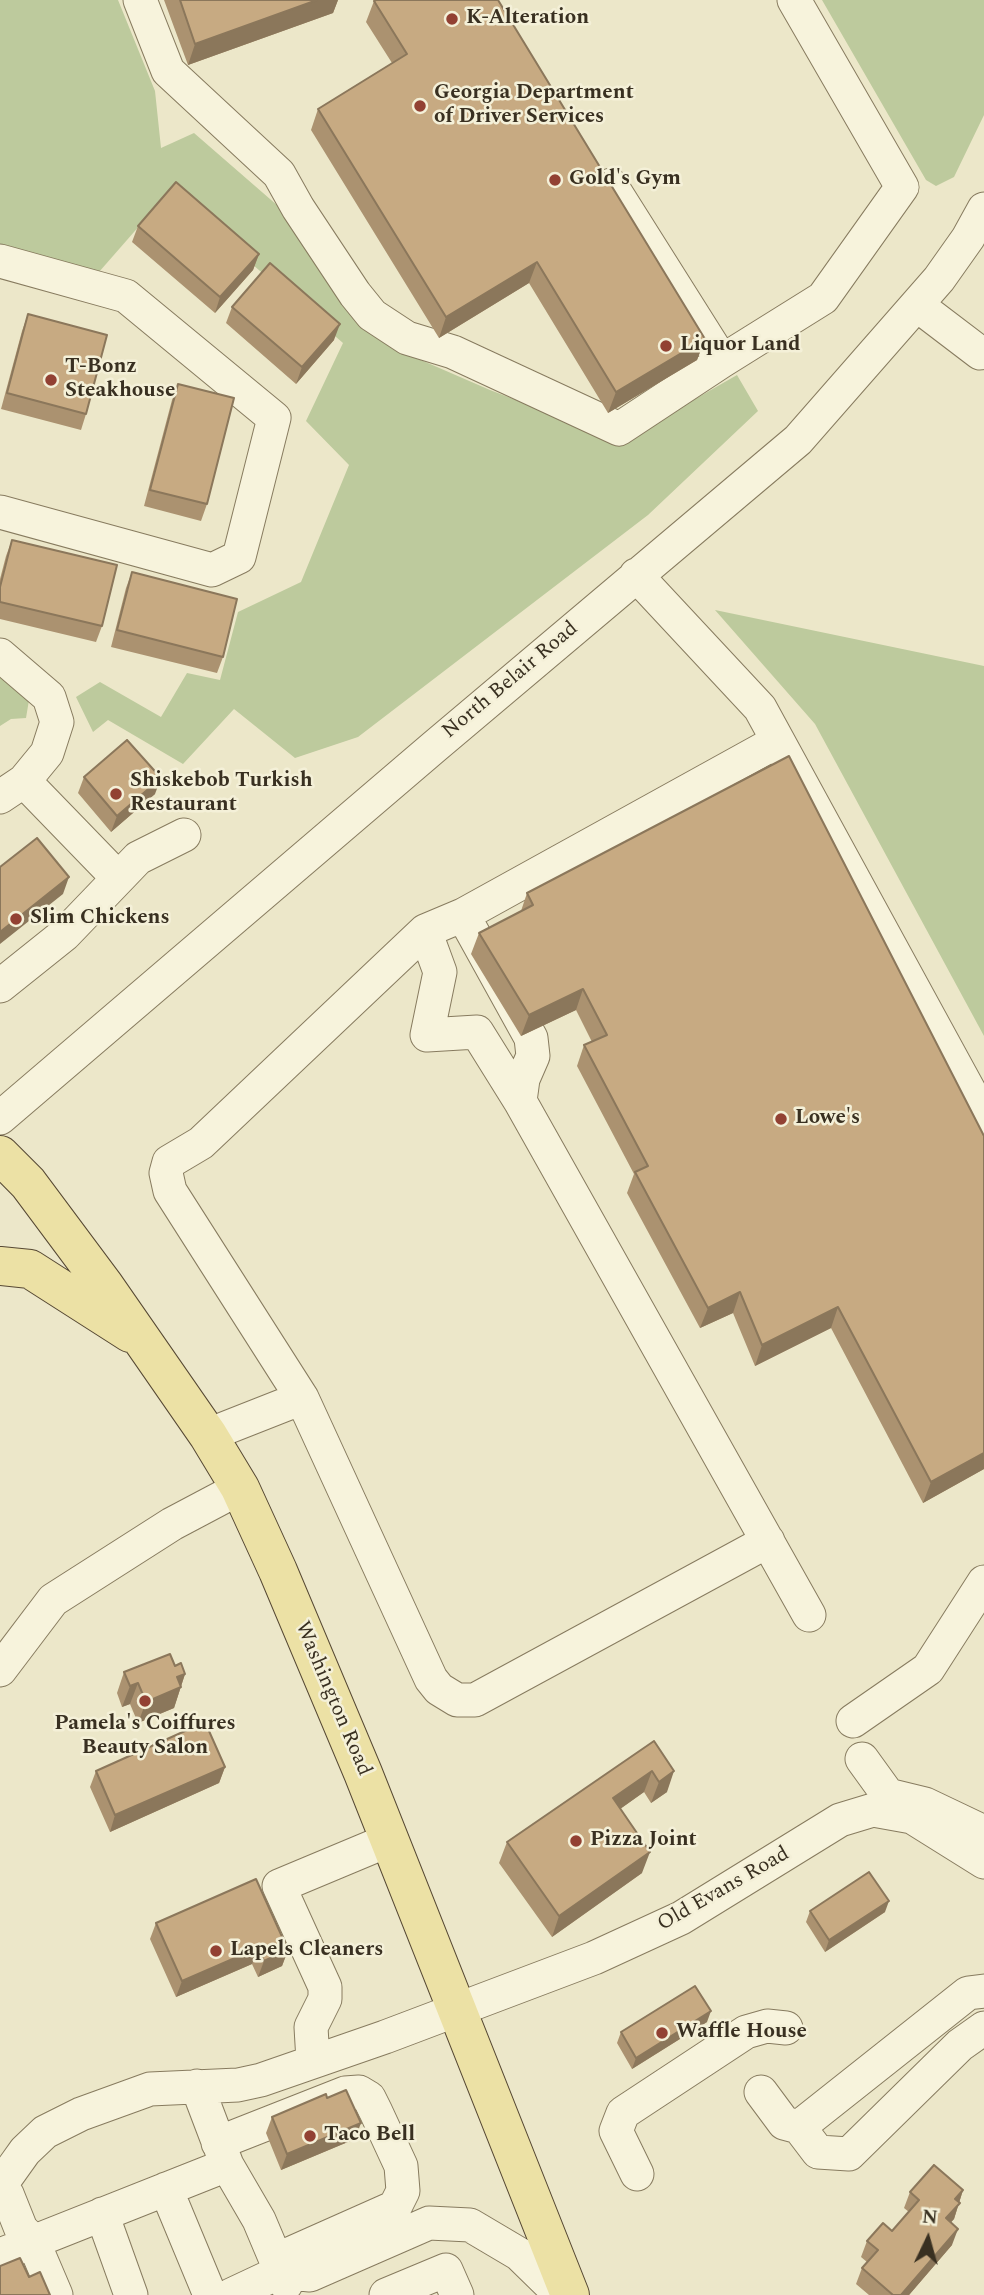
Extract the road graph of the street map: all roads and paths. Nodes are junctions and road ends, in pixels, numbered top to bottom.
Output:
1 (140, 0) edge
2 (794, 0) edge
3 (591, 155) edge
4 (984, 209) edge
5 (976, 244) edge
6 (0, 261) edge
7 (917, 306) junction
8 (980, 353) dead end
9 (722, 361) junction
10 (0, 512) edge
11 (636, 575) junction
12 (0, 655) edge
13 (778, 741) junction
14 (12, 789) edge
15 (184, 835) dead end
16 (118, 878) junction
17 (463, 915) junction
18 (425, 931) junction
19 (0, 986) edge
20 (520, 1101) junction
21 (0, 1118) edge
22 (984, 1118) edge
23 (0, 1155) edge
24 (0, 1266) edge
25 (146, 1343) junction
26 (302, 1398) junction
27 (208, 1435) junction
28 (240, 1488) junction
29 (768, 1541) junction
30 (984, 1582) edge
31 (809, 1615) dead end
32 (0, 1670) edge
33 (853, 1721) dead end
34 (862, 1759) dead end
35 (984, 1832) edge
36 (389, 1840) junction
37 (984, 1862) edge
38 (984, 1991) edge
39 (456, 2011) junction
40 (786, 2028) dead end
41 (984, 2028) edge
42 (313, 2061) junction
43 (197, 2087) junction
44 (761, 2092) dead end
45 (799, 2127) junction
46 (222, 2154) junction
47 (637, 2174) dead end
48 (0, 2187) edge
49 (166, 2189) junction
50 (102, 2214) junction
51 (33, 2241) junction
52 (0, 2255) edge
53 (294, 2281) edge
54 (56, 2295) edge
55 (131, 2295) edge
56 (210, 2295) edge
57 (231, 2295) edge
58 (386, 2295) edge
59 (457, 2295) edge
60 (561, 2295) edge
61 (570, 2295) edge

1 - 9 street
2 - 9 street
3 - 9 street
4 - 5 street, North Belair Road
5 - 7 street, North Belair Road
6 - 10 street
7 - 8 street
7 - 11 street, North Belair Road
11 - 13 street
11 - 21 street, North Belair Road
12 - 14 street
13 - 17 street
13 - 22 street
14 - 16 street
15 - 16 street
16 - 19 street
17 - 18 street
17 - 20 street
18 - 20 street
18 - 26 street
20 - 29 street
23 - 25 main road, Washington Road
24 - 25 main road
25 - 27 main road, Washington Road
26 - 27 street
26 - 29 street
27 - 28 main road, Washington Road
28 - 32 street
28 - 36 main road, Washington Road
29 - 31 street
30 - 33 street
34 - 35 street
36 - 39 main road, Washington Road
36 - 42 street
37 - 39 street, Old Evans Road
38 - 45 street
39 - 42 street, Old Evans Road
39 - 61 main road, Washington Road
40 - 47 street
41 - 45 street
42 - 43 street, Old Evans Road
43 - 46 street
43 - 48 street, Old Evans Road
44 - 45 street
46 - 49 street
46 - 53 street
46 - 53 street
48 - 51 street
49 - 50 street
49 - 56 street
50 - 51 street
50 - 55 street
51 - 52 street
51 - 54 street
53 - 57 street
53 - 60 street
58 - 59 street

